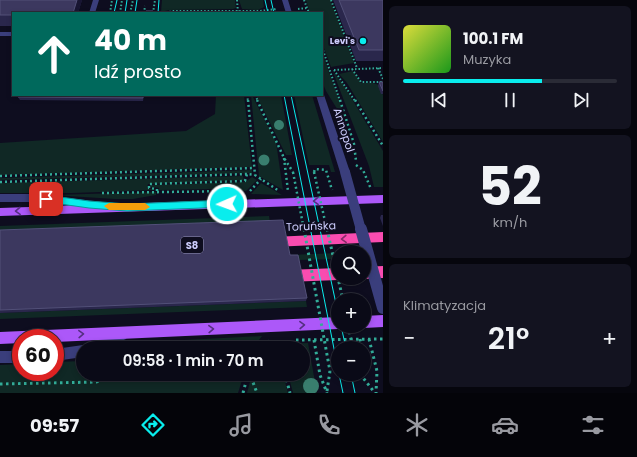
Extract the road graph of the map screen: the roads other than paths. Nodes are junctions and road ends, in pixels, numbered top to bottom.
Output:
1 (96, 0) edge
2 (285, 0) edge
3 (288, 11) edge
4 (92, 12) edge
5 (0, 34) edge
6 (12, 34) edge
7 (320, 96) edge
8 (0, 198) edge
9 (383, 198) edge
10 (127, 207) junction
11 (0, 212) edge
12 (383, 237) edge
13 (255, 242) edge
14 (383, 272) edge
15 (371, 273) edge
16 (331, 274) edge
17 (275, 276) edge
18 (383, 308) edge
19 (383, 321) edge
20 (371, 322) edge
21 (331, 323) edge
22 (139, 332) junction
23 (0, 338) edge
24 (107, 341) edge
25 (76, 352) edge
26 (64, 354) edge
27 (12, 356) edge
28 (0, 357) edge

1 - 4 street
2 - 3 street
5 - 6 street
7 - 18 street, Annopol, bridge
8 - 10 street
9 -> 10 main road
10 -> 11 main road
12 -> 13 highway, Toruńska
14 - 15 highway
16 - 17 highway
19 - 20 main road
22 -> 21 main road
23 -> 22 main road
22 - 24 street
25 - 26 street
27 - 28 street

